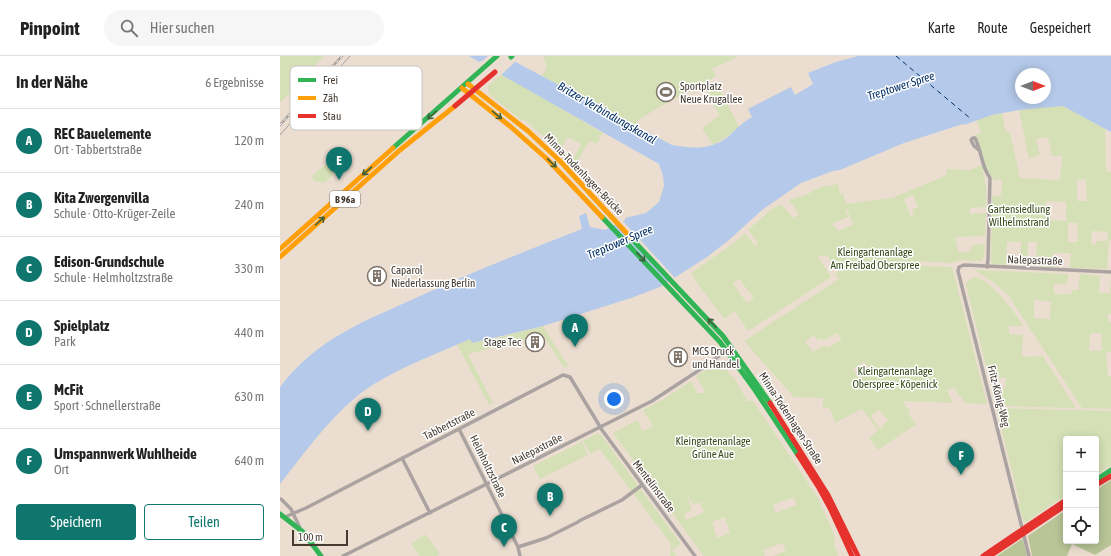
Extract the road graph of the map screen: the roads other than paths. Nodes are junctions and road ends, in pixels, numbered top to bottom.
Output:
1 (497, 56) edge
2 (495, 72) dead end
3 (468, 84) junction
4 (462, 88) junction
5 (475, 89) junction
6 (470, 94) junction
7 (422, 123) edge
8 (414, 130) edge
9 (980, 151) dead end
10 (280, 249) edge
11 (280, 257) edge
12 (958, 267) joint
13 (987, 267) junction
14 (1111, 272) edge
15 (691, 301) joint
16 (686, 306) joint
17 (728, 348) junction
18 (600, 427) junction
19 (459, 429) junction
20 (402, 458) junction
21 (1111, 470) edge
22 (1111, 476) edge
23 (1099, 478) edge
24 (1099, 483) edge
25 (487, 484) junction
26 (642, 485) junction
27 (280, 499) edge
28 (1063, 502) edge
29 (1063, 507) edge
30 (430, 513) junction
31 (294, 514) junction
32 (282, 516) edge
33 (302, 530) junction
34 (1023, 531) junction
35 (518, 548) junction
36 (321, 556) edge
37 (343, 556) edge
38 (520, 556) edge
39 (695, 556) edge
40 (852, 556) edge
41 (858, 556) edge
42 (983, 556) edge
43 (990, 556) edge
44 (1029, 556) edge

1 - 3 main road, B 96a
2 - 5 main road, B 96a
3 - 4 main road, B 96a
3 - 5 main road
4 - 6 main road
4 -> 7 main road, B 96a
5 - 6 main road, B 96a
5 - 15 main road, Minna-Todenhagen-Brücke
11 -> 6 main road, B 96a
6 -> 16 main road, Minna-Todenhagen-Brücke
8 -> 10 main road, B 96a
9 - 13 street
12 - 13 street, Nalepastraße
12 - 34 street, Fritz-König-Weg
13 - 14 street, Nalepastraße
17 -> 15 main road, Minna-Todenhagen-Straße
16 - 17 main road, Minna-Todenhagen-Straße
17 - 18 street, Nalepastraße
17 - 40 main road, Minna-Todenhagen-Straße
17 - 41 main road, Minna-Todenhagen-Straße
18 - 19 street, Tabbertstraße
18 - 25 street, Nalepastraße
18 - 26 street, Mentelinstraße
19 - 20 street, Tabbertstraße
19 - 25 street, Helmholtzstraße
20 - 30 street
20 - 31 street, Tabbertstraße
21 - 23 main road
22 - 24 main road
25 - 30 street, Nalepastraße
25 - 35 street, Helmholtzstraße
26 - 35 street
26 - 39 street, Mentelinstraße
27 - 31 street
28 - 34 main road
29 - 34 main road
30 - 37 street, Nalepastraße
31 - 32 street, Tabbertstraße
31 - 33 street
32 - 33 main road
33 - 36 main road
34 - 42 main road
34 - 43 main road
34 - 44 street, Fritz-König-Weg
35 - 38 street, Helmholtzstraße

